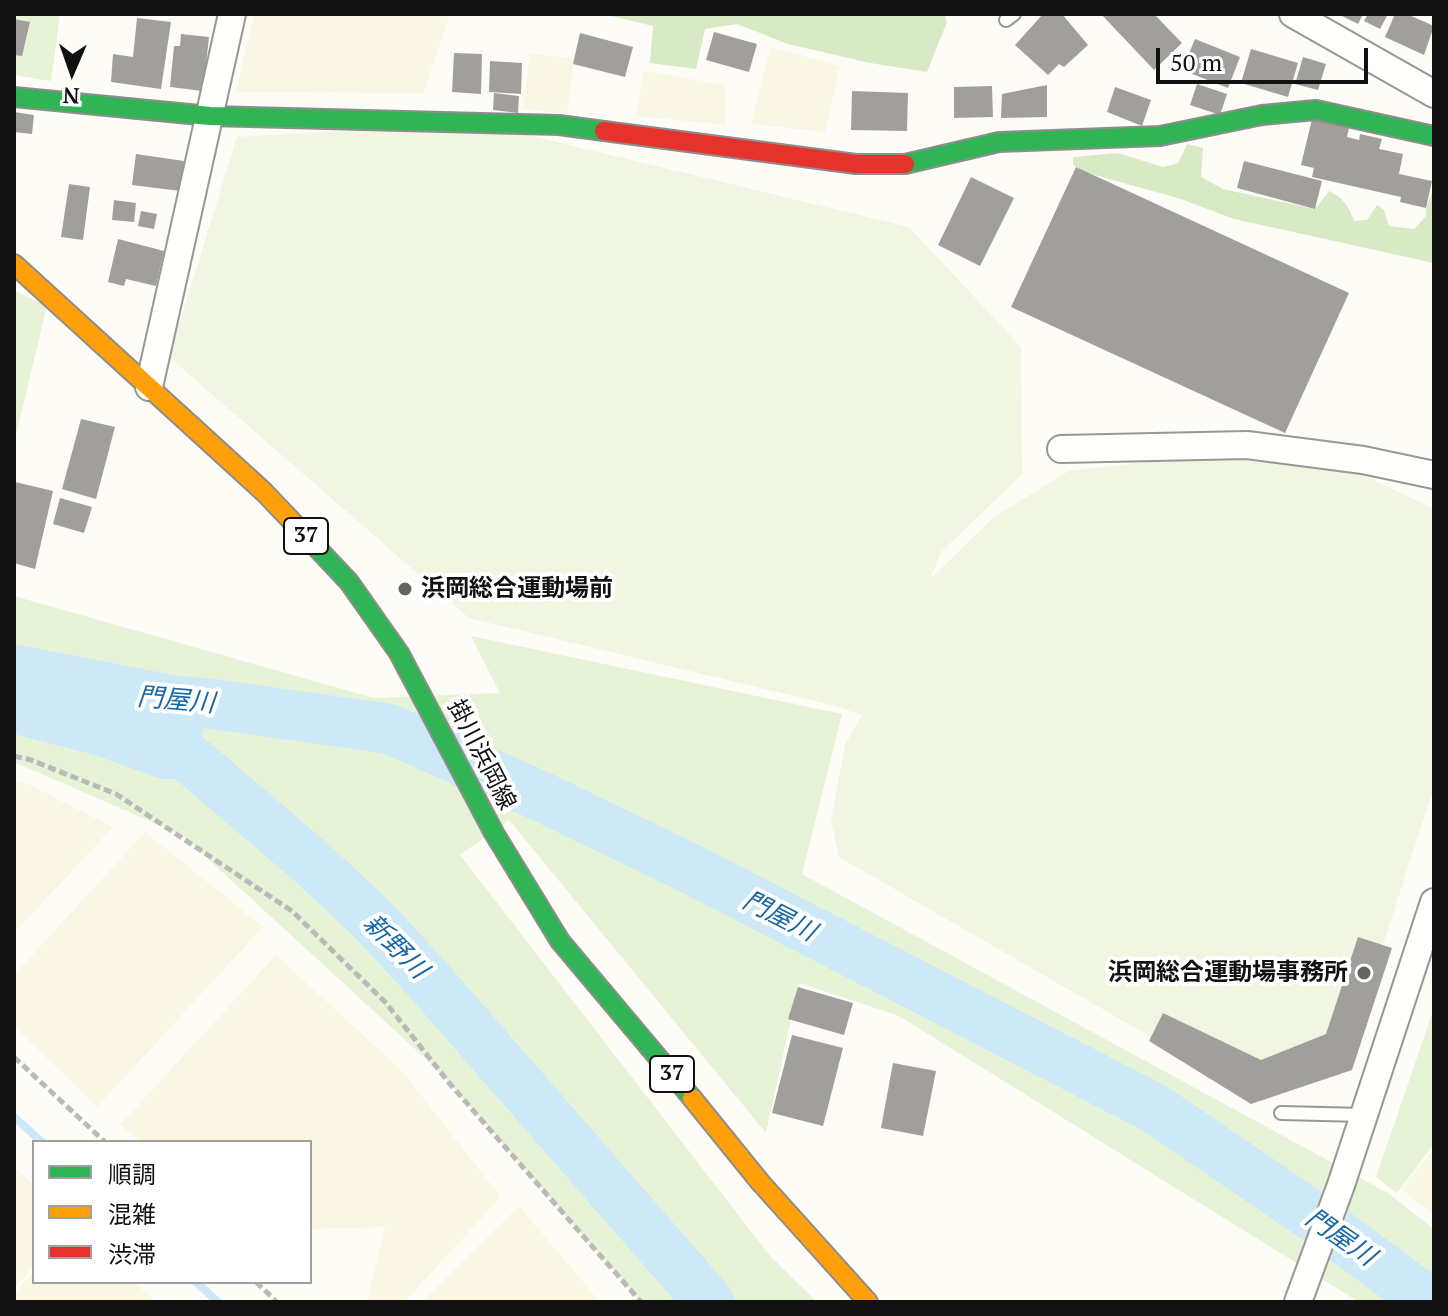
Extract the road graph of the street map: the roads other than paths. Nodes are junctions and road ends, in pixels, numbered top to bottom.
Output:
1 (232, 14) edge
2 (1293, 14) edge
3 (1327, 22) edge
4 (1434, 94) edge
5 (14, 97) edge
6 (210, 116) junction
7 (1434, 136) edge
8 (14, 264) edge
9 (149, 387) junction
10 (1061, 449) dead end
11 (1434, 475) edge
12 (1434, 902) edge
13 (1281, 1113) dead end
14 (1364, 1115) junction
15 (868, 1302) edge
16 (1298, 1302) edge

1 - 6 street
2 - 3 street
3 - 4 street
5 - 6 street
6 - 7 street
6 - 9 street
8 - 9 street, 掛川浜岡線 / 37
9 - 15 street, 掛川浜岡線 / 37
10 - 11 street
12 - 14 street
13 - 14 lane
14 - 16 street

